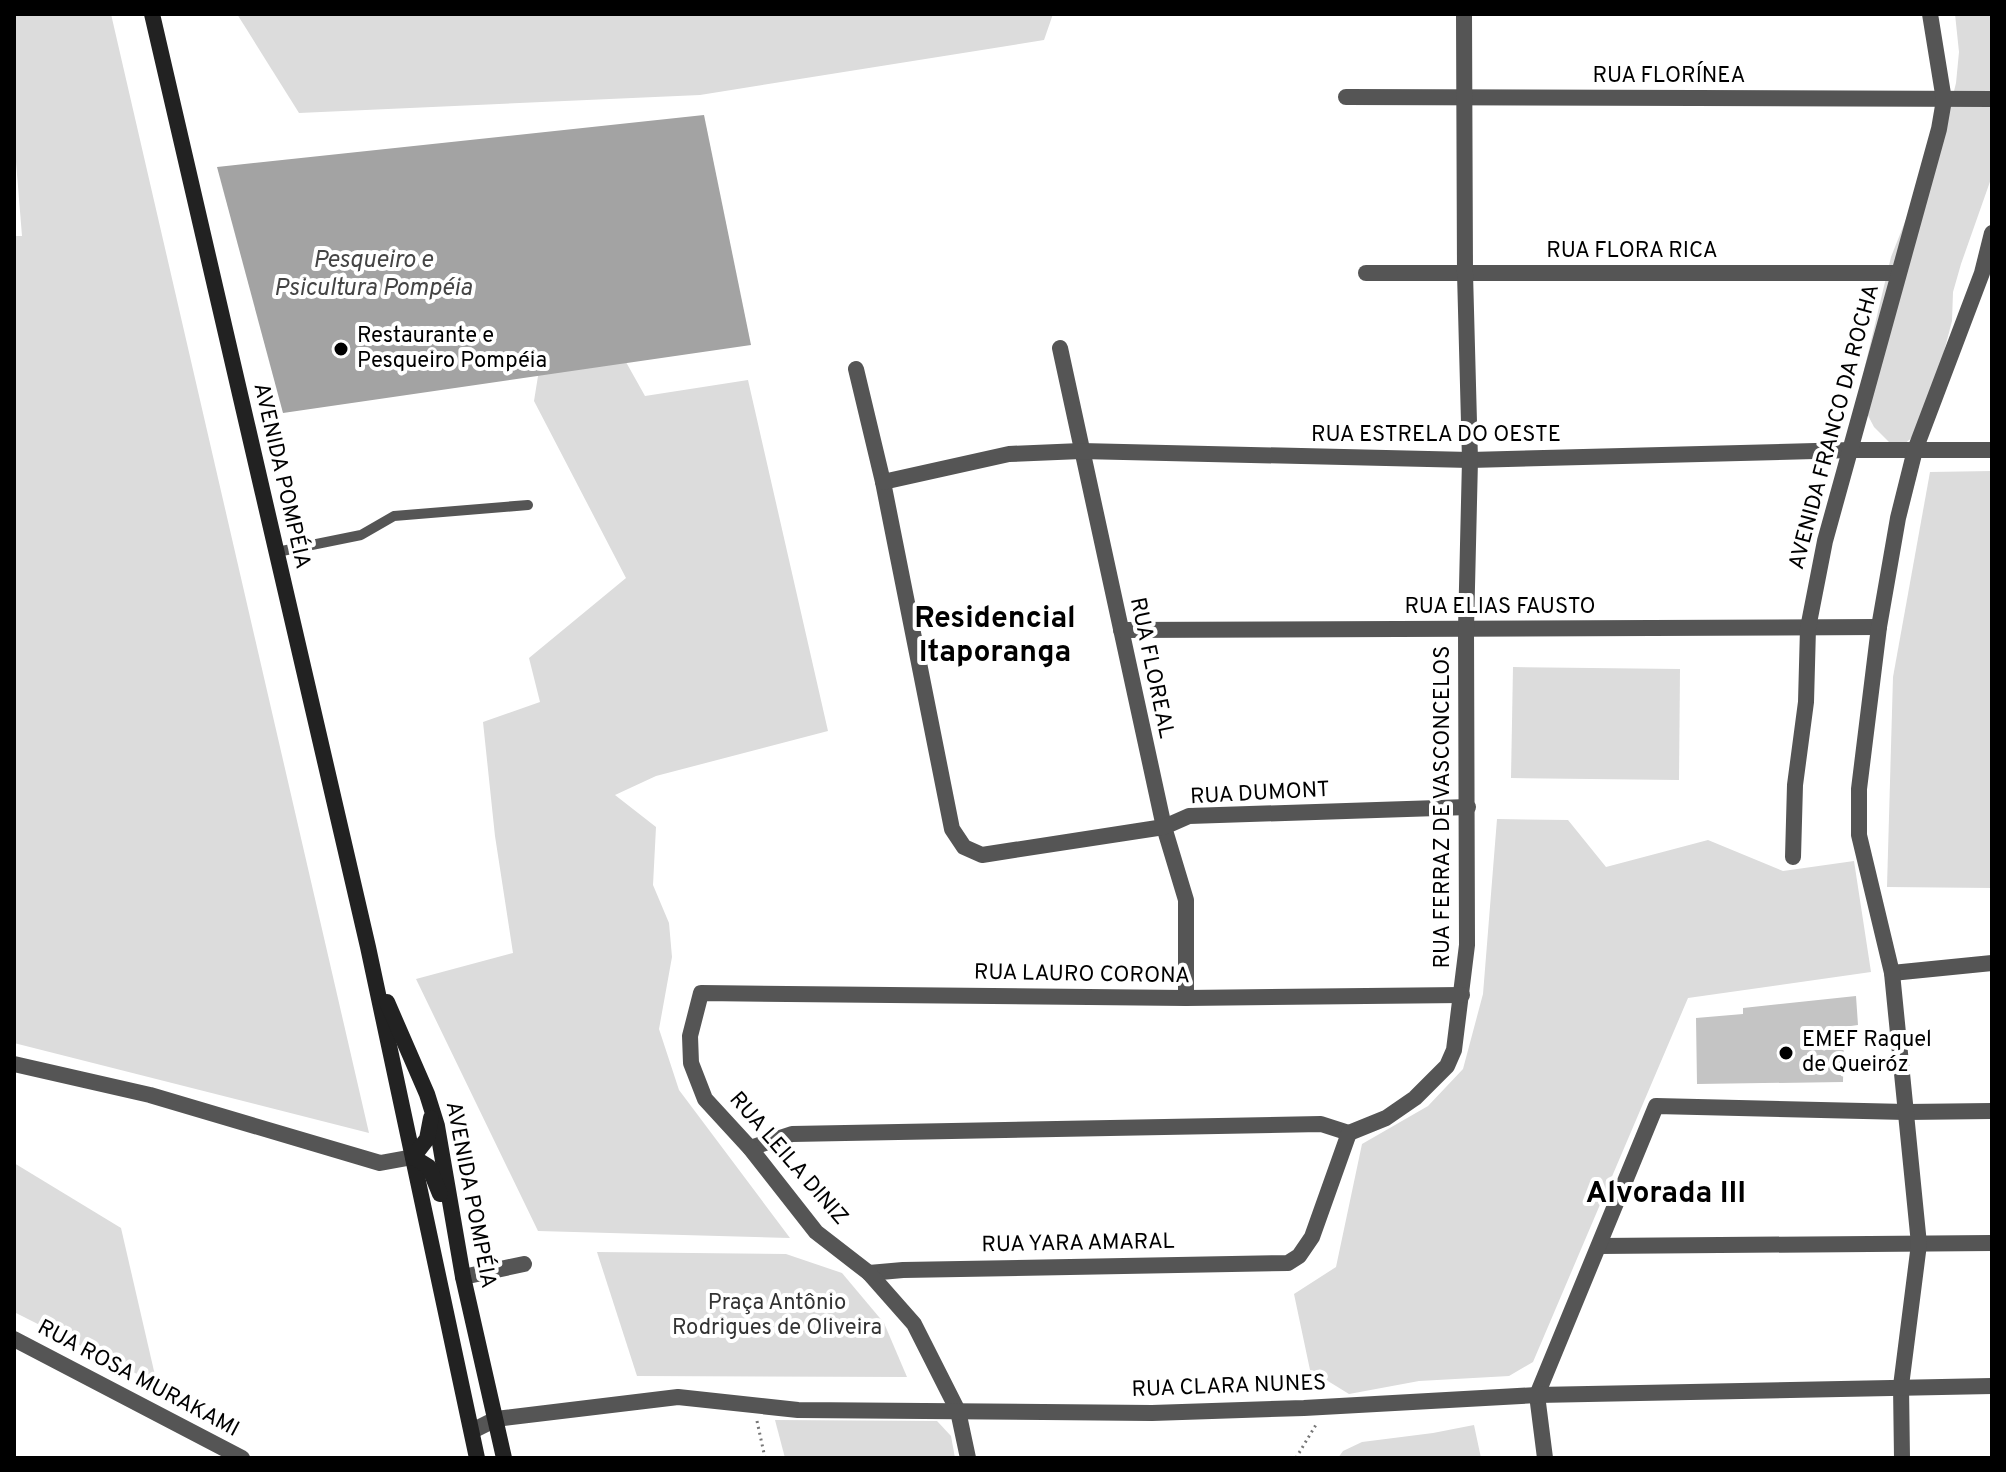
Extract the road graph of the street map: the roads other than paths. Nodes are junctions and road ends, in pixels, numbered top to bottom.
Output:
1 (152, 14) edge
2 (1464, 14) edge
3 (1930, 14) edge
4 (1346, 97) dead end
5 (1464, 97) junction
6 (1992, 99) edge
7 (1944, 100) junction
8 (1992, 233) edge
9 (1366, 273) dead end
10 (1465, 273) junction
11 (1898, 273) junction
12 (1987, 273) edge
13 (1060, 348) dead end
14 (856, 369) dead end
15 (1852, 450) junction
16 (1915, 450) junction
17 (1992, 450) edge
18 (1081, 451) junction
19 (1470, 460) junction
20 (883, 482) junction
21 (528, 505) dead end
22 (277, 552) junction
23 (1879, 627) junction
24 (1808, 628) junction
25 (1466, 629) junction
26 (1121, 630) junction
27 (1468, 807) junction
28 (1164, 827) junction
29 (1793, 857) dead end
30 (368, 947) junction
31 (1992, 963) edge
32 (1892, 973) junction
33 (701, 993) joint
34 (1462, 995) junction
35 (1186, 998) junction
36 (14, 1064) edge
37 (427, 1094) junction
38 (1992, 1111) edge
39 (1906, 1112) junction
40 (1349, 1133) junction
41 (750, 1148) junction
42 (413, 1157) junction
43 (1992, 1243) edge
44 (1919, 1244) junction
45 (1599, 1246) junction
46 (524, 1264) dead end
47 (462, 1273) junction
48 (869, 1273) junction
49 (14, 1339) edge
50 (1901, 1386) junction
51 (1992, 1386) edge
52 (1537, 1395) junction
53 (958, 1411) junction
54 (496, 1419) junction
55 (472, 1431) junction
56 (242, 1458) edge
57 (477, 1458) edge
58 (504, 1458) edge
59 (968, 1458) edge
60 (1545, 1458) edge
61 (1902, 1458) edge

1 - 22 main road, AVENIDA POMPÉIA
2 - 5 street, RUA FERRAZ DE VASCONCELOS
3 - 7 street, AVENIDA FRANCO DA ROCHA
4 - 5 street, RUA FLORÍNEA
5 - 7 street, RUA FLORÍNEA
5 - 10 street, RUA FERRAZ DE VASCONCELOS
6 - 7 street, RUA FLORÍNEA
7 - 11 street, AVENIDA FRANCO DA ROCHA
8 - 12 street
9 - 10 street, RUA FLORA RICA
10 - 11 street, RUA FLORA RICA
10 - 19 street, RUA FERRAZ DE VASCONCELOS
11 - 15 street, AVENIDA FRANCO DA ROCHA
12 - 16 street
13 - 18 street, RUA FLOREAL
14 - 20 street
15 - 16 street, RUA ESTRELA DO OESTE
15 - 19 street, RUA ESTRELA DO OESTE
15 - 24 street, AVENIDA FRANCO DA ROCHA
16 - 17 street, RUA ESTRELA DO OESTE
16 - 23 street
18 - 19 street, RUA ESTRELA DO OESTE
18 - 20 street, RUA ESTRELA DO OESTE
18 - 26 street, RUA FLOREAL
19 - 25 street, RUA FERRAZ DE VASCONCELOS
20 - 28 street, RUA DUMONT
21 - 22 lane
22 - 30 main road, AVENIDA POMPÉIA
23 - 24 street, RUA ELIAS FAUSTO
23 - 32 street
24 - 25 street, RUA ELIAS FAUSTO
24 - 29 street, AVENIDA FRANCO DA ROCHA
25 - 26 street, RUA ELIAS FAUSTO
25 - 27 street, RUA FERRAZ DE VASCONCELOS
26 - 28 street, RUA FLOREAL
27 - 28 street, RUA DUMONT
27 - 34 street, RUA FERRAZ DE VASCONCELOS
28 - 35 street, RUA FLOREAL
30 - 37 main road, AVENIDA POMPÉIA
30 - 42 main road, AVENIDA POMPÉIA
31 - 32 street
32 - 39 street
33 - 35 street, RUA LAURO CORONA
33 - 41 street, RUA LEILA DINIZ
34 - 35 street, RUA LAURO CORONA
34 - 40 street, RUA FERRAZ DE VASCONCELOS
36 - 42 street
37 - 42 main road
37 - 47 main road, AVENIDA POMPÉIA
38 - 39 street
39 - 44 street
39 - 45 street
40 - 41 street
40 - 48 street, RUA YARA AMARAL
41 - 48 street, RUA LEILA DINIZ
42 - 47 main road
42 - 55 main road, AVENIDA POMPÉIA
43 - 44 street
44 - 45 street
44 - 50 street
45 - 52 street
46 - 47 street
47 - 54 main road, AVENIDA POMPÉIA
48 - 53 street, RUA LEILA DINIZ
49 - 56 street, RUA ROSA MURAKAMI
50 - 51 street, RUA CLARA NUNES
50 - 52 street, RUA CLARA NUNES
50 - 61 street
52 - 53 street, RUA CLARA NUNES
52 - 60 street
53 - 54 street, RUA CLARA NUNES
53 - 59 street, RUA LEILA DINIZ
54 - 55 street, RUA CLARA NUNES
54 - 58 main road, AVENIDA POMPÉIA
55 - 57 main road, AVENIDA POMPÉIA

